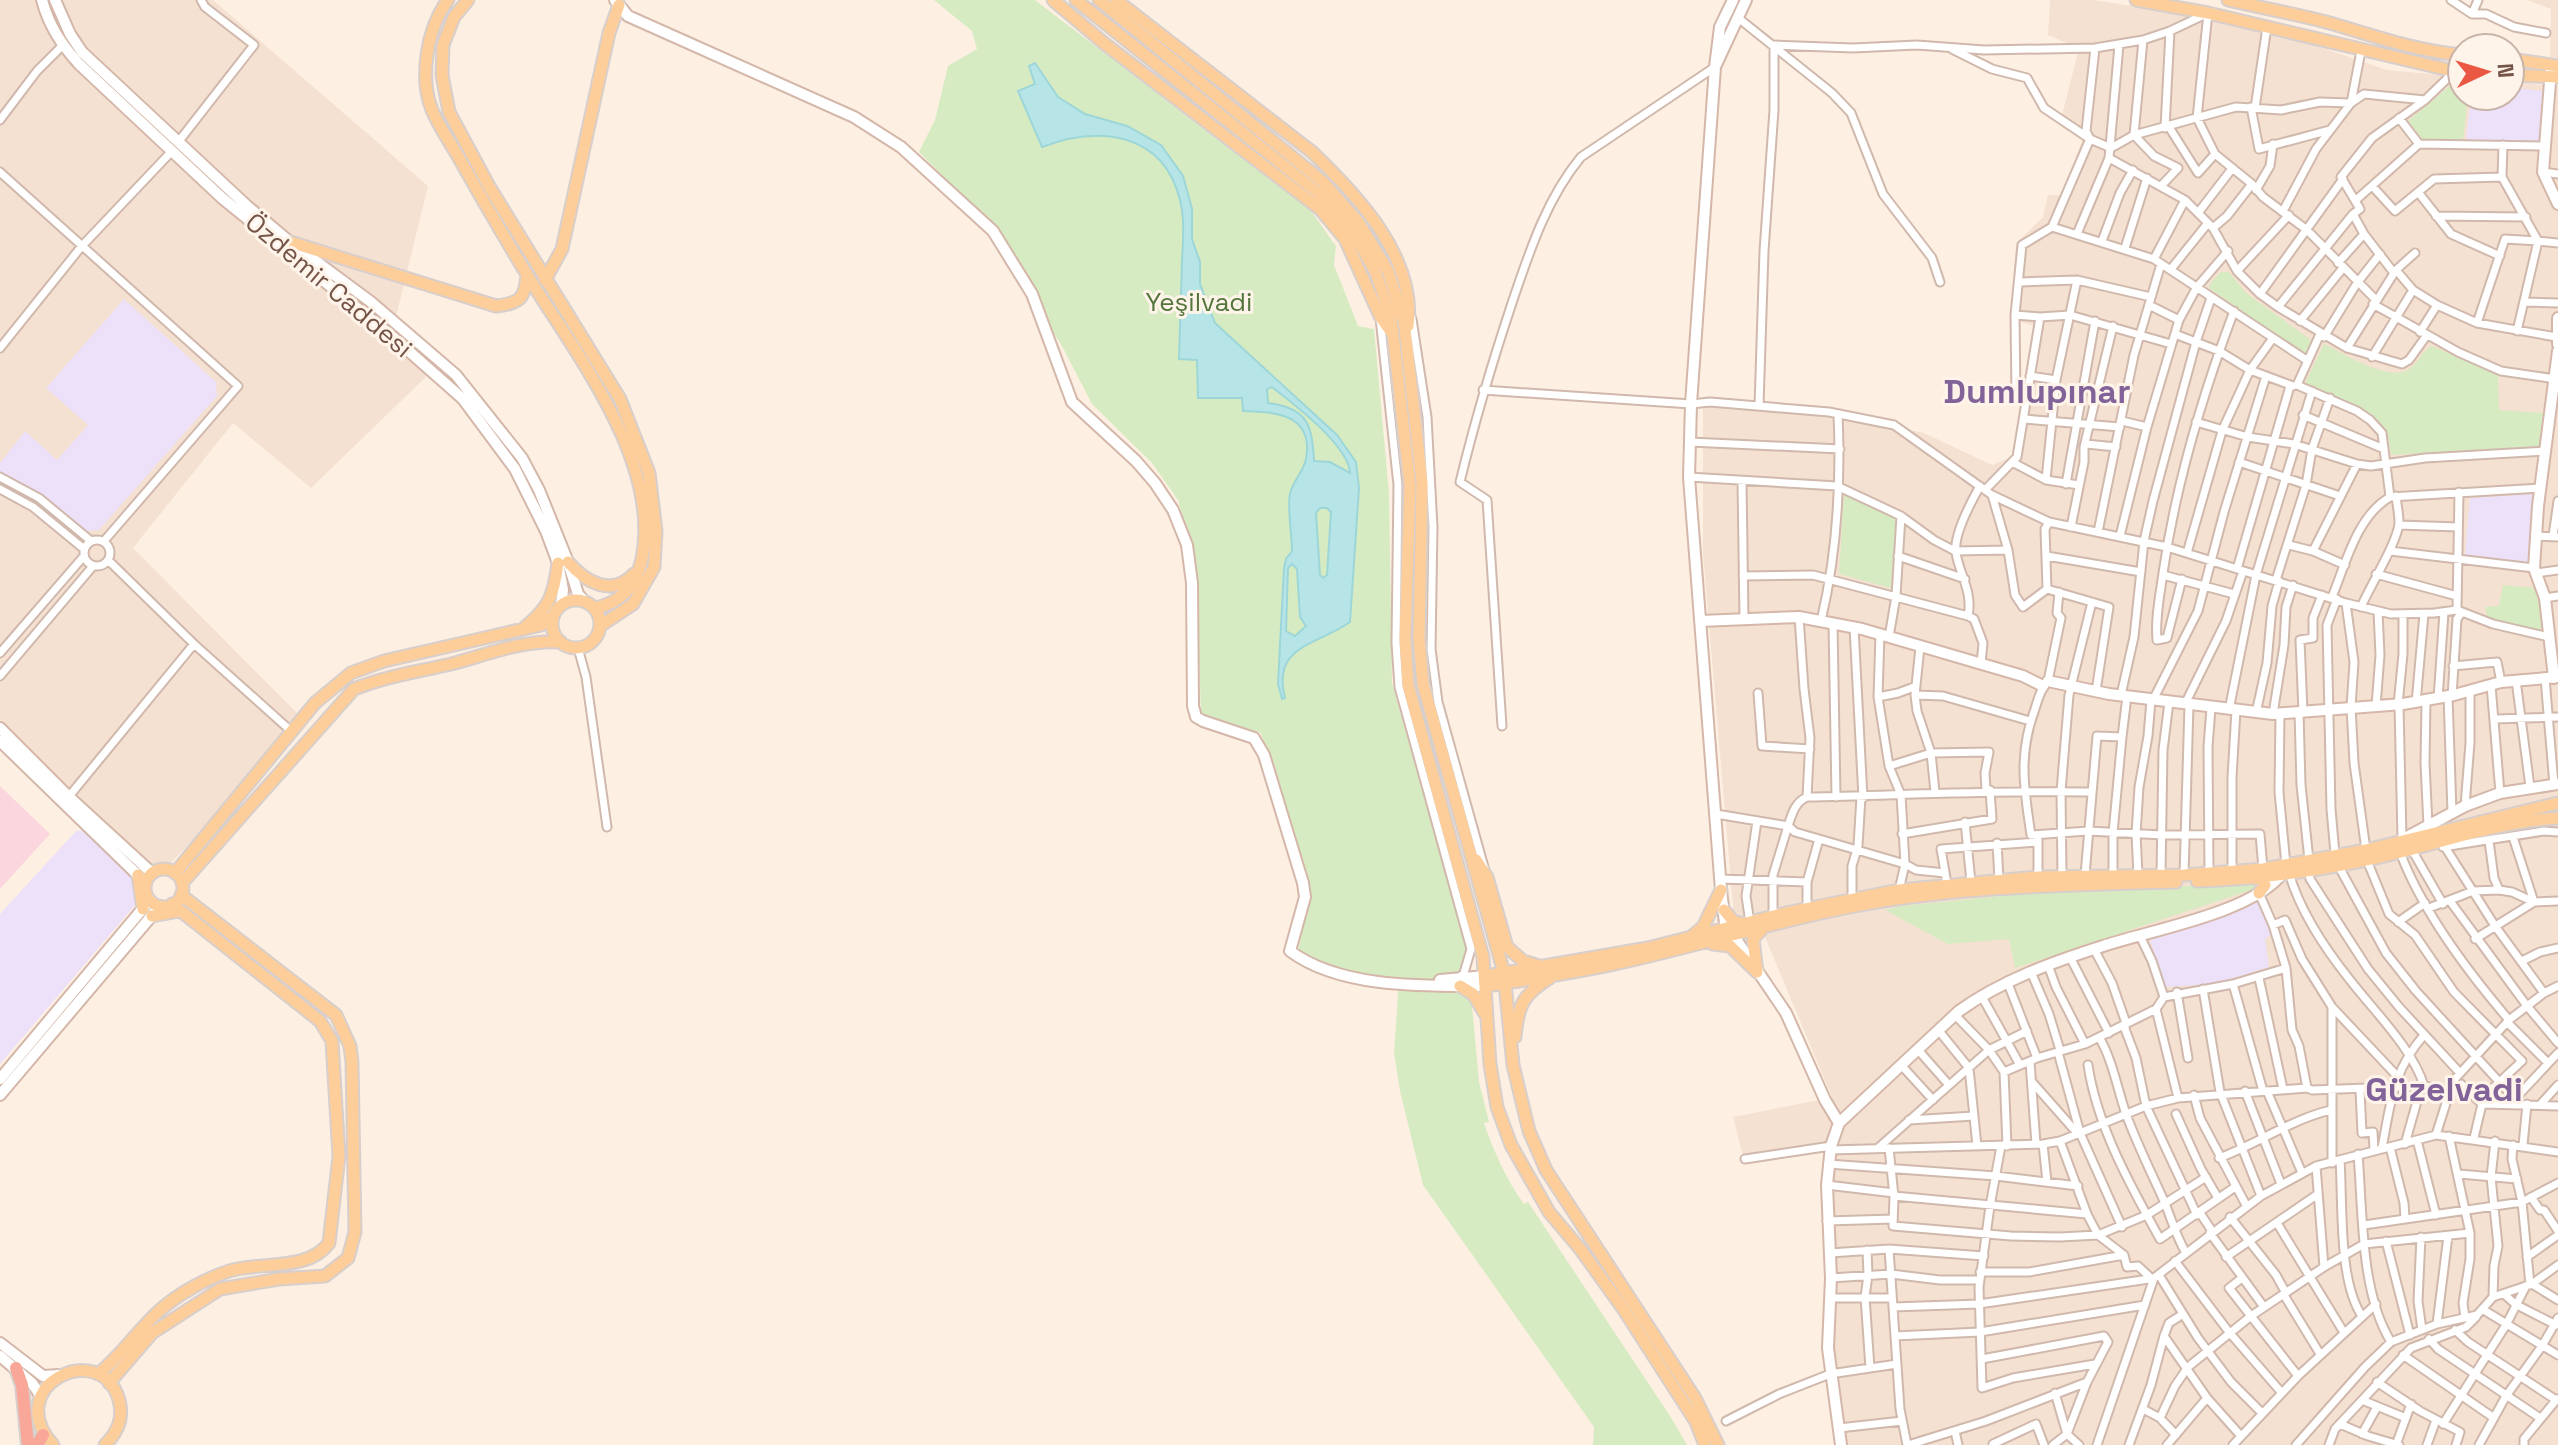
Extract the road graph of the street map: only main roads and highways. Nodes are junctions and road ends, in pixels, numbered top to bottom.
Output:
1 (448, 0) edge
2 (468, 0) edge
3 (1053, 0) edge
4 (1076, 0) edge
5 (1099, 0) edge
6 (1116, 0) edge
7 (2136, 0) edge
8 (2228, 0) edge
9 (617, 2) edge
10 (2446, 52) edge
11 (2526, 64) edge
12 (2446, 70) edge
13 (2554, 72) edge
14 (2526, 74) edge
15 (290, 242) road end
16 (527, 275) junction
17 (545, 280) junction
18 (1394, 335) junction
19 (1407, 339) junction
20 (640, 568) junction
21 (595, 608) junction
22 (553, 616) junction
23 (600, 626) junction
24 (521, 630) junction
25 (561, 642) junction
26 (2558, 803) edge
27 (2558, 818) edge
28 (1470, 850) junction
29 (2366, 854) junction
30 (2259, 874) junction
31 (1721, 884) road end
32 (2259, 893) road end
33 (171, 895) junction
34 (1724, 910) road end
35 (1748, 924) junction
36 (1763, 928) junction
37 (1731, 932) junction
38 (1686, 939) junction
39 (1705, 943) junction
40 (1543, 968) junction
41 (1555, 974) junction
42 (1505, 978) junction
43 (1486, 981) junction
44 (1459, 982) road end
45 (1488, 1021) junction
46 (1513, 1065) junction
47 (16, 1368) road end
48 (98, 1374) junction
49 (109, 1383) junction
50 (40, 1440) edge
51 (114, 1440) edge
52 (28, 1445) edge
53 (53, 1445) edge
54 (105, 1445) edge
55 (1705, 1445) edge
56 (1718, 1445) edge

1 - 16 main road
2 - 17 main road
3 - 18 main road
4 - 18 main road
5 - 19 main road
6 - 19 main road
7 - 12 main road
8 - 10 main road
9 - 17 main road
11 - 13 main road
13 - 14 main road
15 - 16 main road
16 - 20 main road
17 - 23 main road
18 - 43 main road
19 - 28 main road
20 - 21 main road
20 - 24 main road
21 - 22 main road
21 - 23 main road
22 - 24 main road
22 - 25 main road
23 - 25 main road
24 - 33 main road
25 - 33 main road
26 - 29 main road
27 - 29 main road
28 - 40 main road
28 - 42 main road
29 - 30 main road
30 - 32 main road
30 - 35 main road
30 - 36 main road
31 - 38 main road
33 - 33 main road
33 - 48 main road
33 - 49 main road
34 - 35 main road
35 - 37 main road
36 - 37 main road
36 - 39 main road
37 - 38 main road
37 - 39 main road
38 - 40 main road
39 - 41 main road
40 - 42 main road
41 - 42 main road
41 - 46 main road
42 - 43 main road
42 - 46 main road
43 - 45 main road
44 - 45 main road
45 - 55 main road
46 - 56 main road
47 - 52 highway
48 - 49 main road
48 - 50 main road
49 - 51 main road
50 - 53 main road
51 - 54 main road

